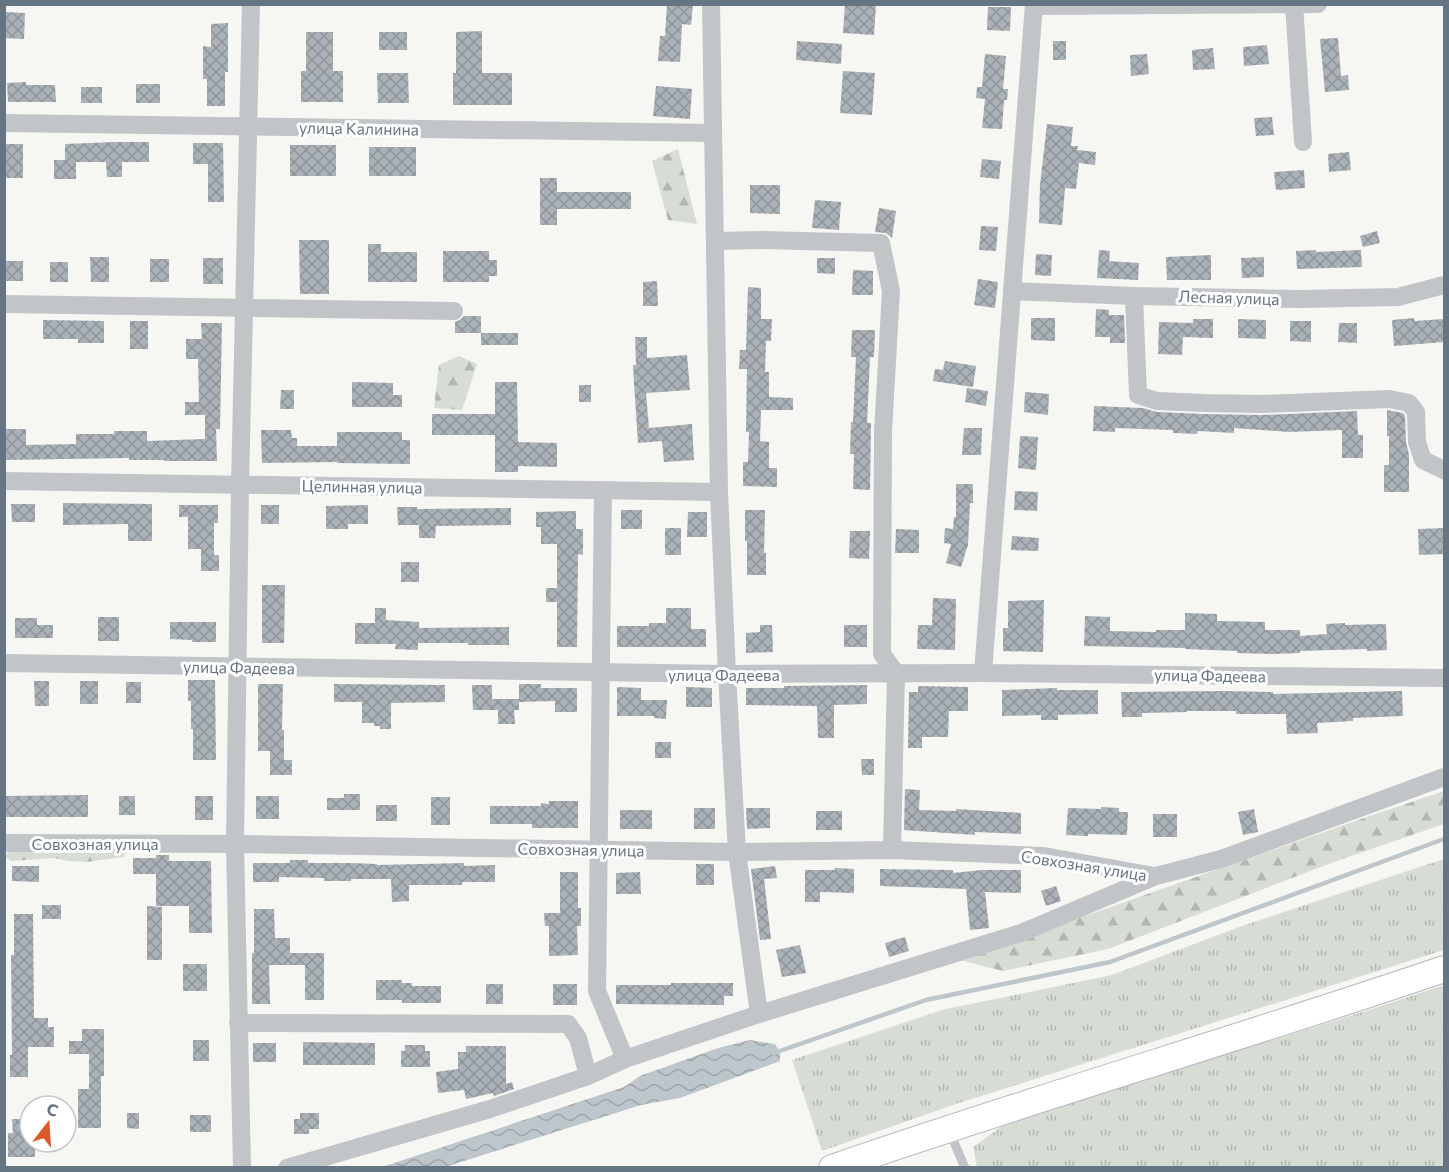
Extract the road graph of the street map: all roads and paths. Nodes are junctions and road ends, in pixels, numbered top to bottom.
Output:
1 (251, 4) edge
2 (711, 4) edge
3 (1318, 4) edge
4 (1034, 5) edge
5 (1294, 5) edge
6 (4, 123) edge
7 (248, 127) junction
8 (713, 133) junction
9 (1304, 142) dead end
10 (715, 241) junction
11 (1444, 285) edge
12 (1012, 291) junction
13 (1134, 296) junction
14 (4, 304) edge
15 (244, 309) junction
16 (454, 311) dead end
17 (1444, 470) edge
18 (4, 481) edge
19 (240, 484) junction
20 (603, 490) junction
21 (719, 492) junction
22 (4, 663) edge
23 (238, 667) junction
24 (602, 672) junction
25 (896, 673) junction
26 (982, 673) junction
27 (727, 674) junction
28 (1444, 678) edge
29 (1444, 777) edge
30 (4, 843) edge
31 (235, 844) junction
32 (598, 850) junction
33 (891, 850) junction
34 (737, 852) junction
35 (1156, 876) junction
36 (1444, 969) edge
37 (759, 1014) junction
38 (238, 1023) junction
39 (625, 1059) junction
40 (588, 1076) junction
41 (948, 1128) junction
42 (242, 1167) edge
43 (287, 1167) edge
44 (832, 1167) edge
45 (965, 1167) edge

1 - 7 street
2 - 8 street
3 - 5 street
4 - 5 street
4 - 12 street
5 - 9 street
6 - 7 street, улица Калинина
7 - 8 street, улица Калинина
7 - 15 street
8 - 10 street
10 - 21 street
10 - 25 street
11 - 13 street, Лесная улица
12 - 13 street, Лесная улица
12 - 26 street
13 - 17 street
14 - 15 street
15 - 16 street
15 - 19 street
18 - 19 street, Целинная улица
19 - 20 street, Целинная улица
19 - 23 street
20 - 21 street, Целинная улица
20 - 24 street
21 - 27 street
22 - 23 street, улица Фадеева
23 - 24 street, улица Фадеева
23 - 31 street
24 - 27 street, улица Фадеева
24 - 32 street
25 - 26 street, улица Фадеева
25 - 27 street, улица Фадеева
25 - 33 street
26 - 28 street, улица Фадеева
27 - 34 street
29 - 35 street
30 - 31 street, Совхозная улица
31 - 32 street, Совхозная улица
31 - 38 street
32 - 34 street, Совхозная улица
32 - 39 street
33 - 34 street, Совхозная улица
33 - 35 street, Совхозная улица
34 - 37 street
35 - 37 street
36 - 41 main road
37 - 39 street
38 - 40 street
38 - 42 street
39 - 40 street
40 - 43 street
41 - 44 main road
41 - 45 lane

